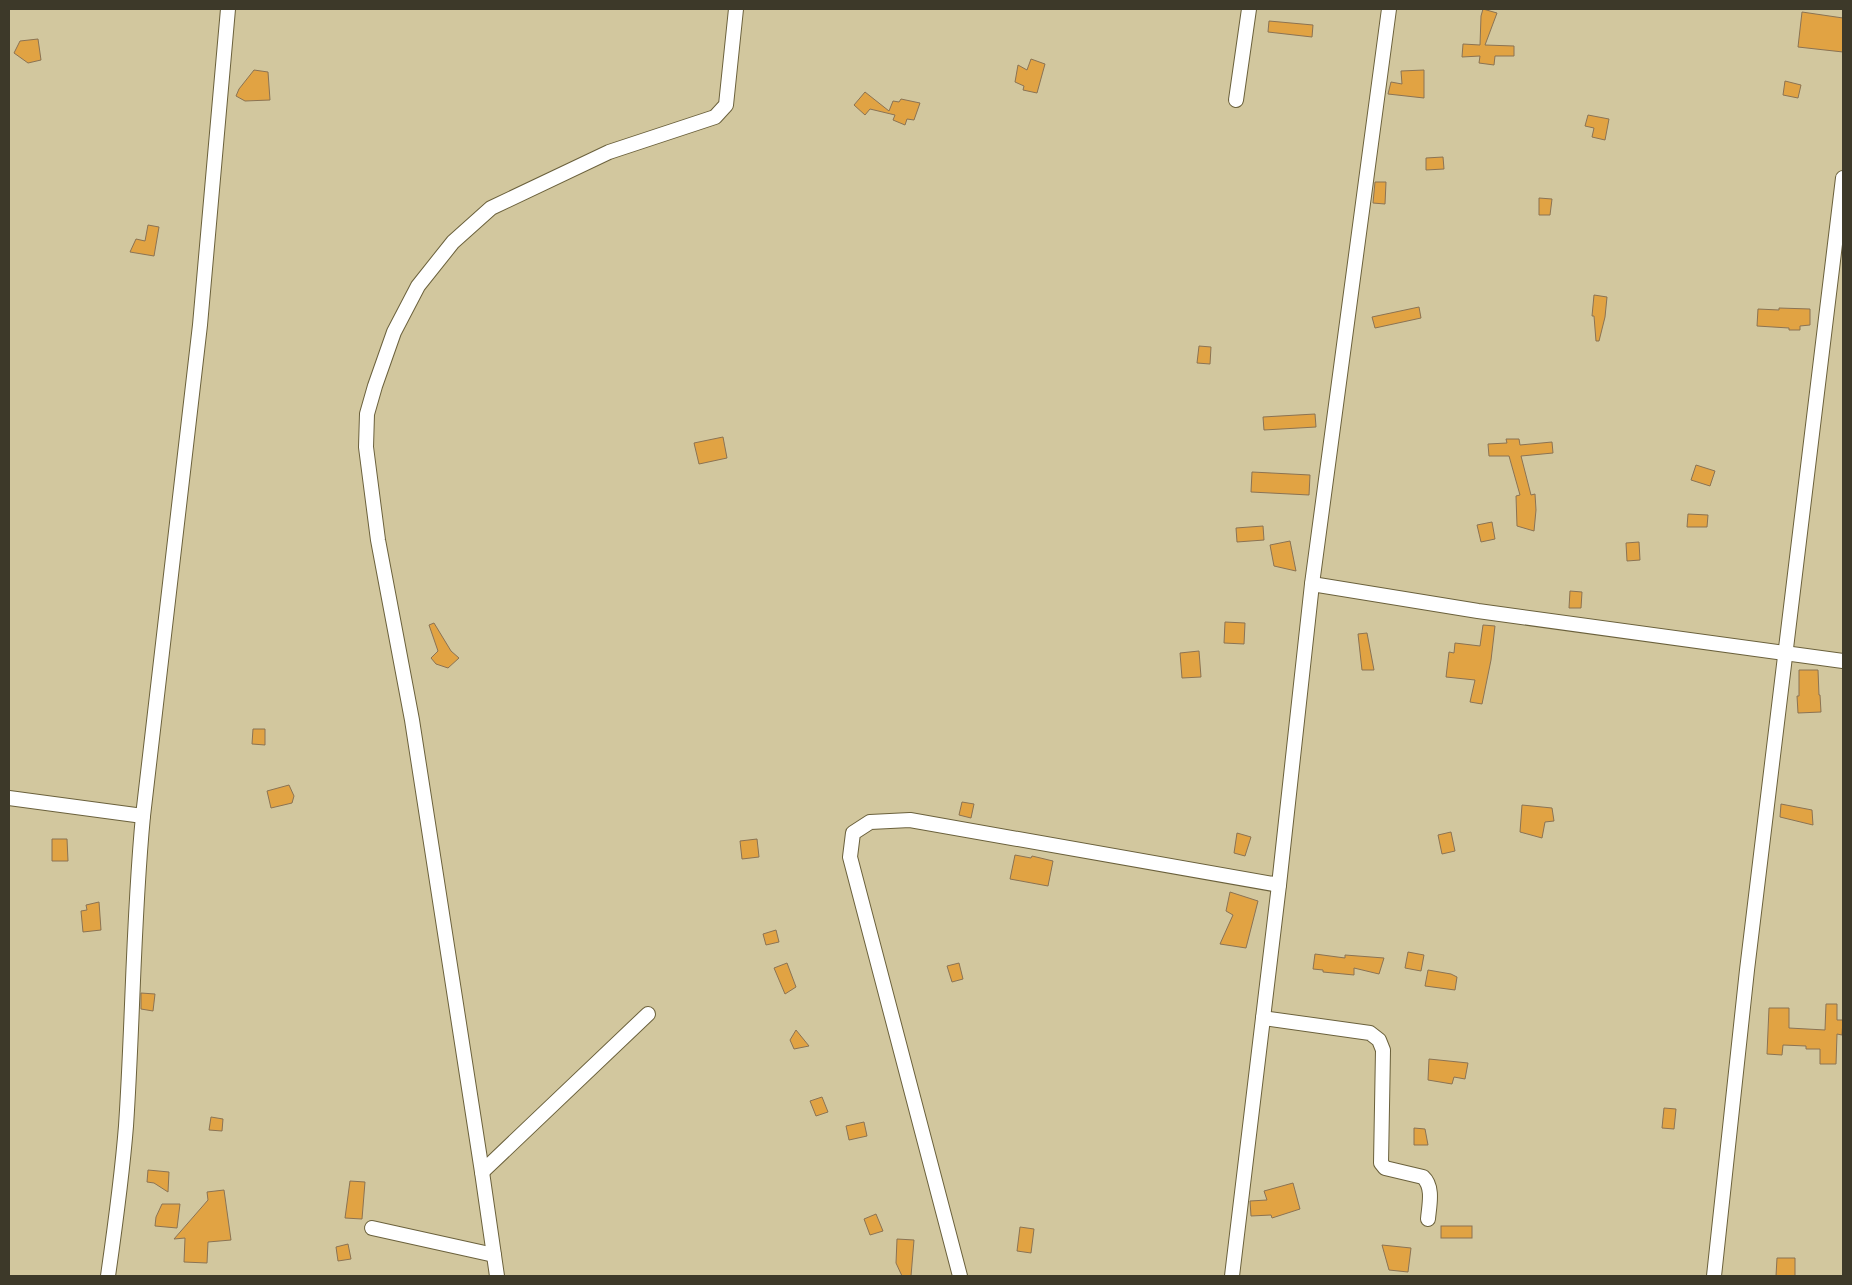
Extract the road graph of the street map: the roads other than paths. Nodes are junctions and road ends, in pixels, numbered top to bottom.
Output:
1 (228, 9) edge
2 (736, 9) edge
3 (1249, 9) edge
4 (1389, 9) edge
5 (1236, 100) dead end
6 (1843, 178) edge
7 (1312, 584) junction
8 (1786, 654) junction
9 (1843, 661) edge
10 (9, 798) edge
11 (143, 816) junction
12 (1279, 885) junction
13 (648, 1014) dead end
14 (1263, 1018) junction
15 (482, 1172) junction
16 (1428, 1219) dead end
17 (372, 1228) dead end
18 (494, 1255) junction
19 (108, 1276) edge
20 (497, 1276) edge
21 (960, 1276) edge
22 (1232, 1276) edge
23 (1714, 1276) edge

1 - 11 street
2 - 15 street
3 - 5 street
4 - 7 street
6 - 8 street
7 - 8 street
7 - 12 street
8 - 9 street
8 - 23 street
10 - 11 street
11 - 19 street
12 - 14 street
12 - 21 street
13 - 15 street
14 - 16 street
14 - 22 street
15 - 18 street
17 - 18 street
18 - 20 street

